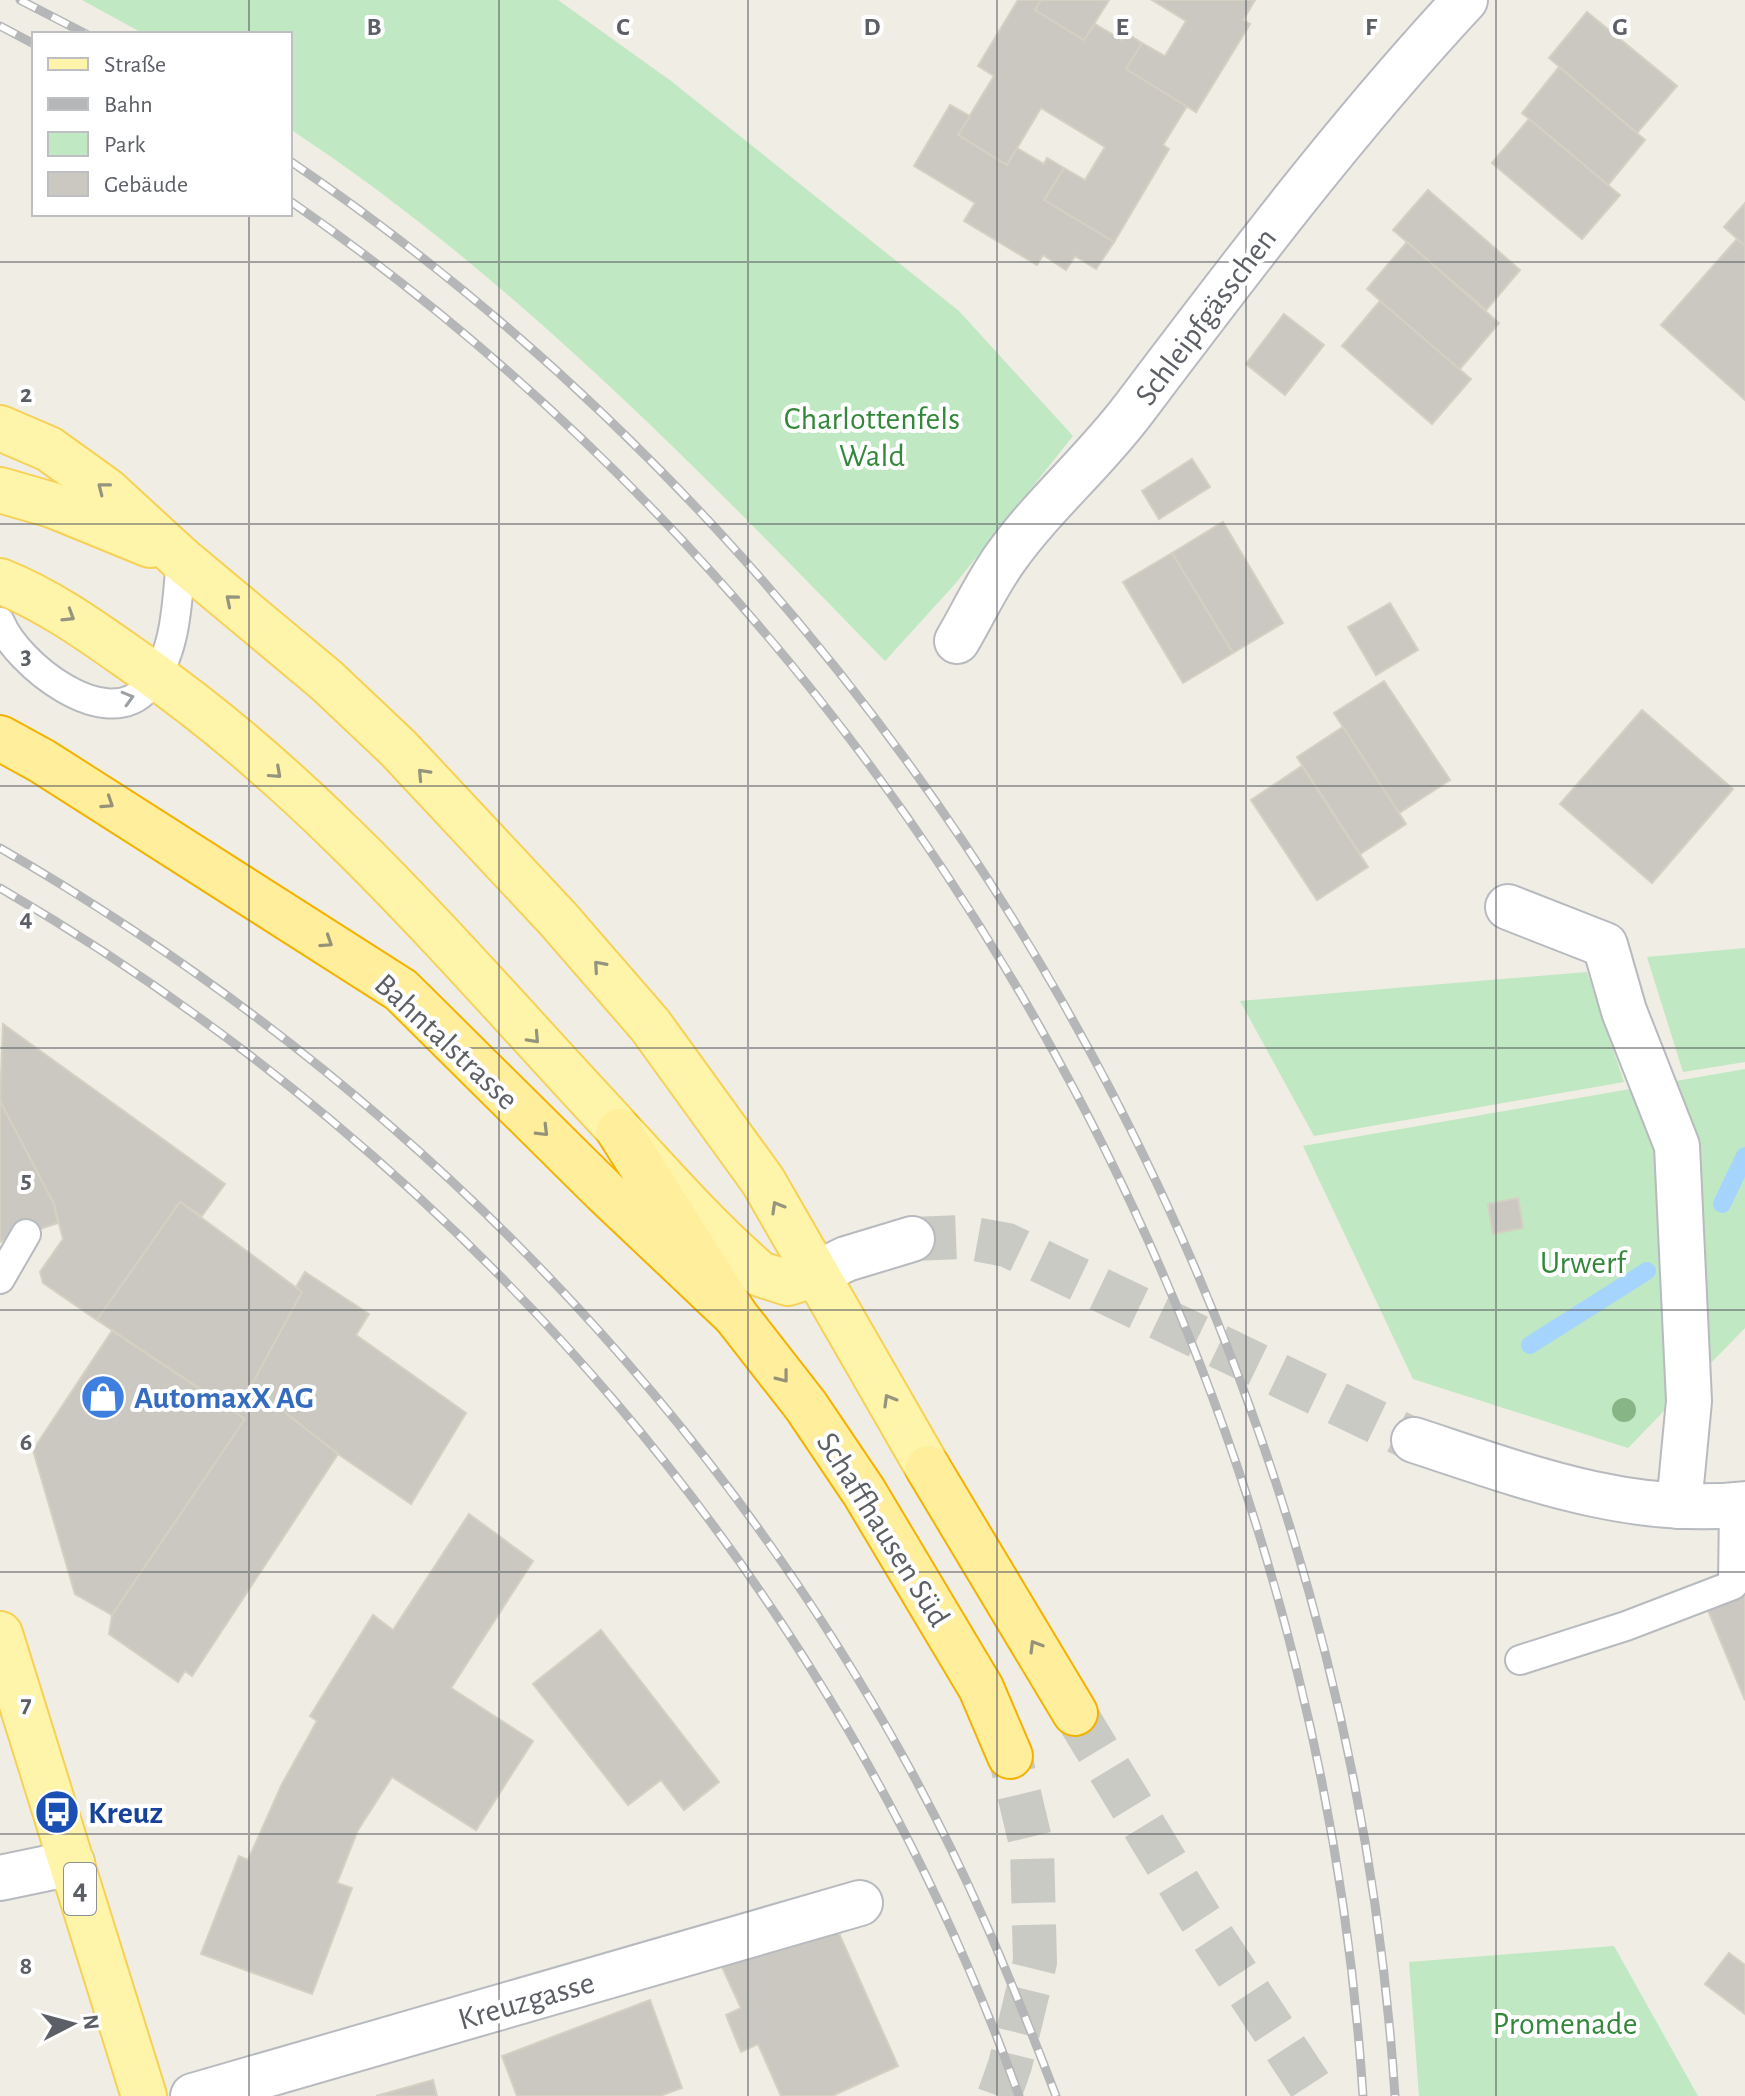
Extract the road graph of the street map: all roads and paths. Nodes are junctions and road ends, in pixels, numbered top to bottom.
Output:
1 (1465, 0) edge
2 (0, 428) edge
3 (0, 490) edge
4 (181, 559) junction
5 (0, 581) edge
6 (0, 622) edge
7 (957, 641) dead end
8 (156, 677) junction
9 (0, 738) edge
10 (1508, 907) dead end
11 (619, 1131) junction
12 (26, 1234) dead end
13 (912, 1239) tunnel mouth
14 (816, 1274) junction
15 (0, 1279) edge
16 (735, 1315) junction
17 (1414, 1440) tunnel mouth
18 (928, 1468) joint
19 (1740, 1504) edge
20 (1679, 1506) junction
21 (0, 1634) edge
22 (1520, 1660) dead end
23 (1075, 1713) tunnel mouth
24 (1010, 1756) tunnel mouth
25 (72, 1863) junction
26 (0, 1878) edge
27 (860, 1903) dead end
28 (144, 2096) edge
29 (193, 2096) edge

1 - 7 street, Schleipfgässchen
4 -> 2 main road
3 - 4 main road
4 - 8 lane
14 -> 4 main road
5 -> 8 main road
6 -> 8 lane
8 -> 11 main road
9 -> 16 highway, Bahntalstrasse
10 - 20 street
11 - 14 main road
11 - 16 highway
12 - 15 lane
13 - 14 street
18 -> 14 main road
16 -> 24 highway, Schaffhausen Süd
17 - 20 street
23 -> 18 highway
19 - 20 street
19 - 22 lane
21 - 25 main road, 4
25 - 26 street
25 - 28 main road, 4
27 - 29 street, Kreuzgasse

